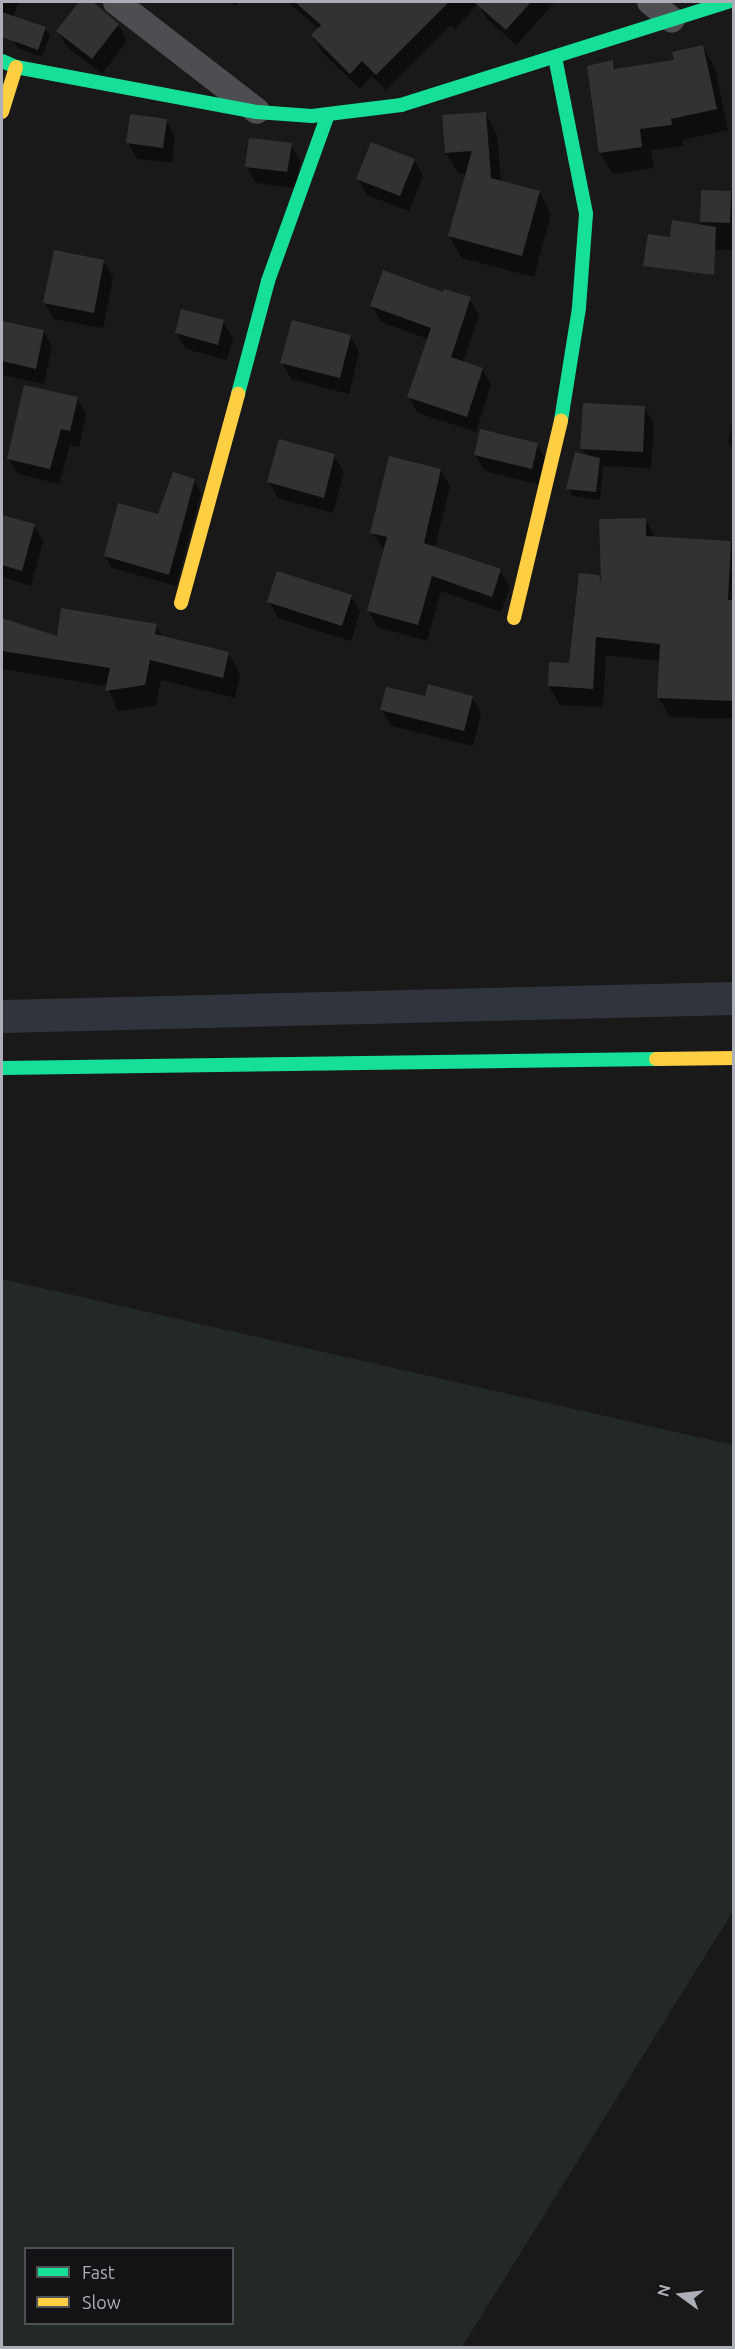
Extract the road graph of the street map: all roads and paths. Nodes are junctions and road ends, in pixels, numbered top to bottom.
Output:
1 (117, 2) edge
2 (650, 2) edge
3 (727, 2) edge
4 (672, 20) junction
5 (555, 57) junction
6 (2, 61) edge
7 (16, 67) junction
8 (2, 112) edge
9 (257, 112) junction
10 (328, 114) junction
11 (181, 603) dead end
12 (514, 618) dead end
13 (734, 1058) edge
14 (2, 1068) edge

1 - 9 street
2 - 4 street
3 - 4 street
4 - 5 street
5 - 10 street
5 - 12 street
6 - 7 street
7 - 8 street
7 - 9 street
9 - 10 street
10 - 11 street
13 - 14 street

